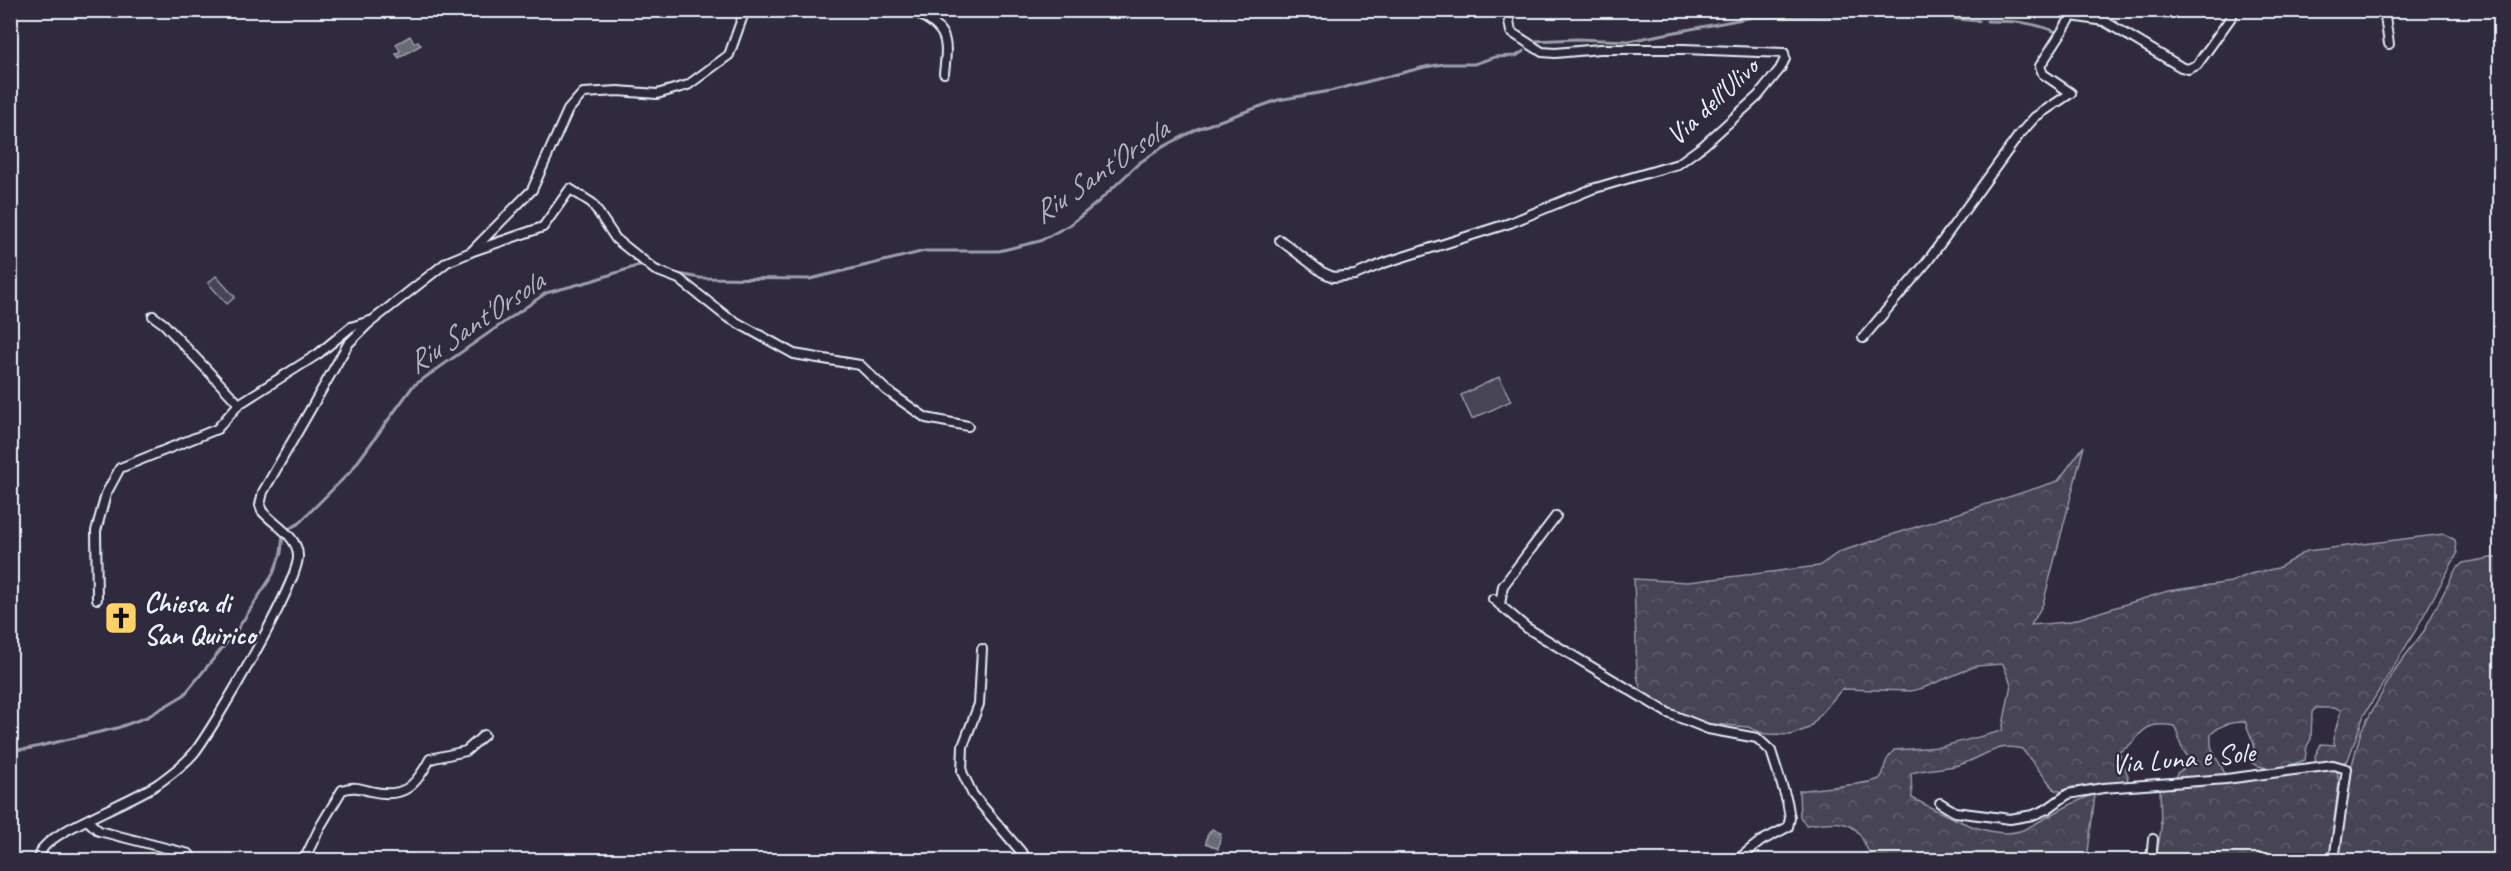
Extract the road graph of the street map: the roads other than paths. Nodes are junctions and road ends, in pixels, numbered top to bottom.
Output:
1 (745, 10) edge
2 (914, 10) edge
3 (1507, 10) edge
4 (2062, 10) edge
5 (2233, 10) edge
6 (2384, 10) edge
7 (2072, 16) junction
8 (2389, 44) dead end
9 (944, 73) dead end
10 (1280, 240) dead end
11 (471, 252) junction
12 (153, 316) dead end
13 (374, 319) junction
14 (1863, 338) dead end
15 (239, 404) junction
16 (968, 426) dead end
17 (1556, 516) dead end
18 (97, 599) dead end
19 (1493, 599) dead end
20 (1500, 605) junction
21 (982, 649) dead end
22 (484, 735) dead end
23 (1940, 803) dead end
24 (88, 820) junction
25 (2153, 839) dead end
26 (38, 861) edge
27 (193, 861) edge
28 (304, 861) edge
29 (1028, 861) edge
30 (1737, 861) edge
31 (2151, 861) edge
32 (2334, 861) edge

1 - 11 street
2 - 9 street
3 - 10 street, Via dell'Ulivo
4 - 7 street
5 - 7 street
6 - 8 street
7 - 14 street
11 - 13 street
11 - 16 street
12 - 15 street
13 - 15 street
13 - 24 street
15 - 18 street
17 - 20 street
19 - 20 street
20 - 30 street
21 - 29 street
22 - 28 street
23 - 32 street, Via Luna e Sole
24 - 26 street
24 - 27 street
25 - 31 street

